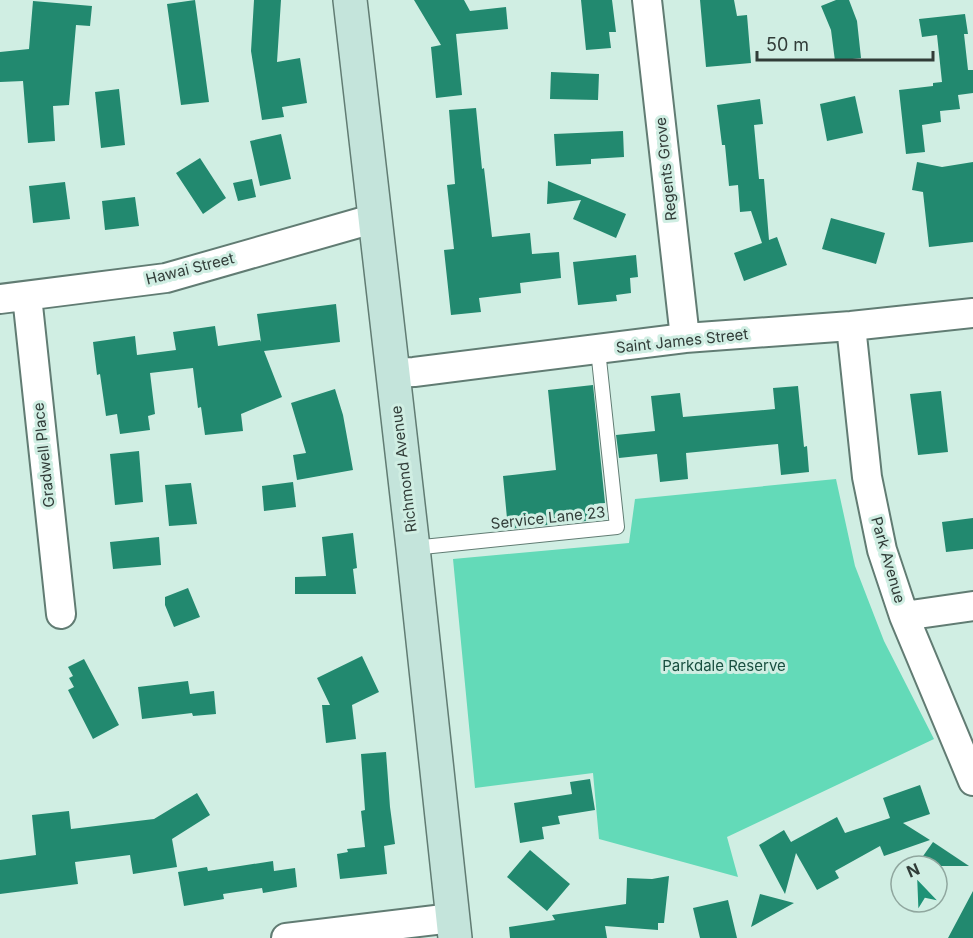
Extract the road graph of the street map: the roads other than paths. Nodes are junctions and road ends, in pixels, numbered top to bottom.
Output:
1 (350, 0) edge
2 (647, 0) edge
3 (376, 218) junction
4 (13, 297) edge
5 (973, 313) edge
6 (851, 326) junction
7 (685, 339) junction
8 (598, 350) junction
9 (392, 373) junction
10 (413, 548) junction
11 (973, 606) edge
12 (61, 614) dead end
13 (904, 616) junction
14 (973, 781) edge
15 (454, 928) edge
16 (286, 938) edge

1 - 3 street, Richmond Avenue
2 - 7 street, Regents Grove
3 - 4 street, Hawai Street
3 - 9 street, Richmond Avenue
4 - 12 street, Gradwell Place
5 - 6 street, Saint James Street
6 - 7 street, Saint James Street
6 - 13 street, Park Avenue
7 - 8 street, Saint James Street
8 - 9 street, Saint James Street
8 - 10 lane, Service Lane 23
9 - 10 street, Richmond Avenue
10 - 15 street, Richmond Avenue
11 - 13 street
13 - 14 street, Park Avenue
15 - 16 street

